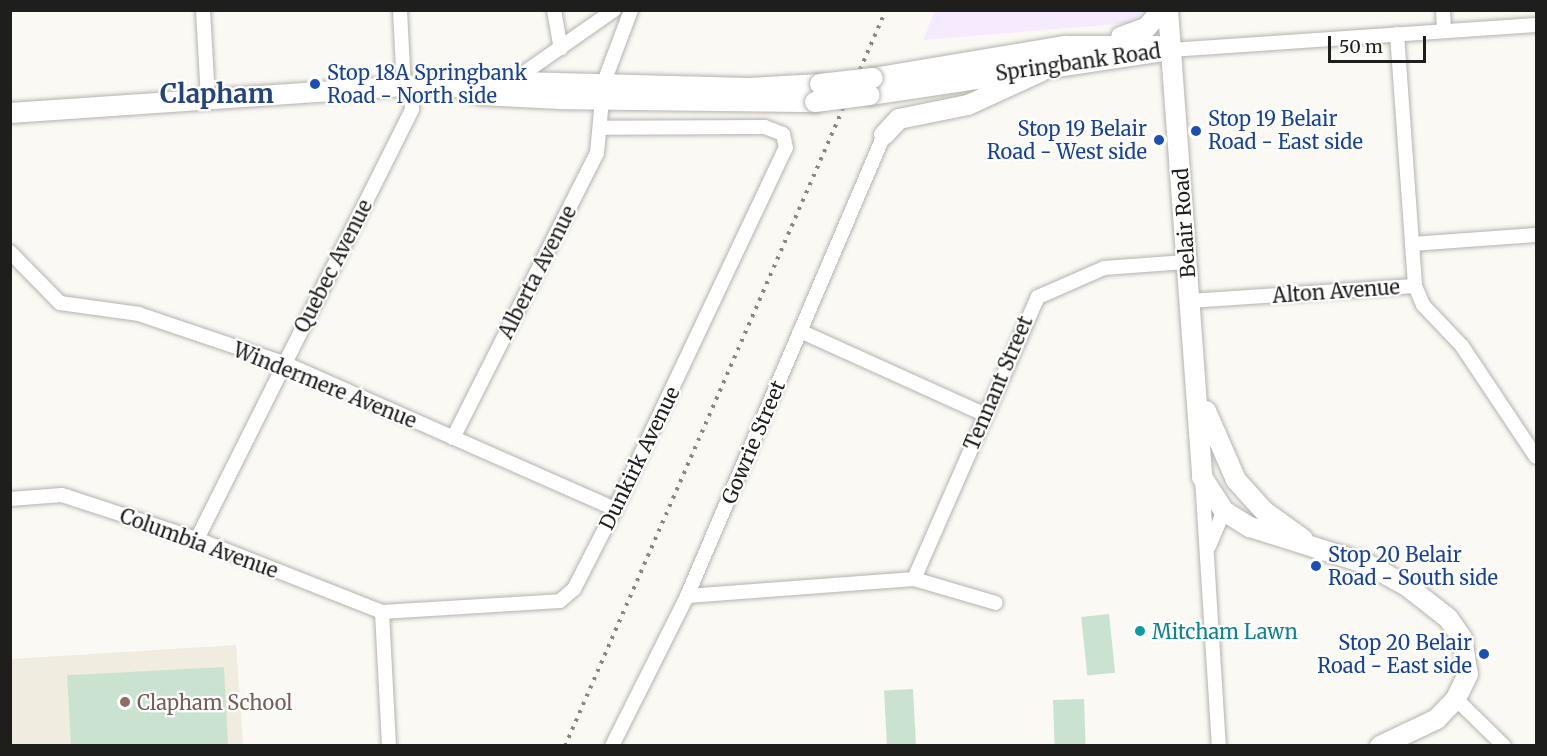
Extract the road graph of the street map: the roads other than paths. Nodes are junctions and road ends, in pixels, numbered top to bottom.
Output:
1 (203, 10) edge
2 (400, 10) edge
3 (554, 10) edge
4 (614, 10) edge
5 (631, 10) edge
6 (1162, 10) edge
7 (1168, 10) edge
8 (1443, 10) edge
9 (1536, 25) edge
10 (1444, 31) junction
11 (1397, 34) junction
12 (1104, 42) junction
13 (561, 48) junction
14 (1170, 50) junction
15 (1049, 66) junction
16 (514, 80) junction
17 (452, 85) junction
18 (871, 87) junction
19 (408, 88) junction
20 (908, 90) junction
21 (603, 91) junction
22 (208, 100) junction
23 (929, 111) junction
24 (10, 113) edge
25 (601, 128) junction
26 (884, 135) joint
27 (1536, 236) edge
28 (1412, 244) junction
29 (10, 252) edge
30 (1186, 262) junction
31 (1415, 286) junction
32 (1189, 301) junction
33 (800, 331) junction
34 (284, 363) junction
35 (1194, 364) junction
36 (984, 414) junction
37 (1210, 423) junction
38 (453, 438) junction
39 (1536, 457) edge
40 (1202, 477) junction
41 (10, 499) edge
42 (615, 509) junction
43 (1224, 511) junction
44 (197, 539) junction
45 (1209, 546) junction
46 (1318, 548) junction
47 (914, 579) junction
48 (687, 596) junction
49 (996, 603) dead end
50 (382, 612) junction
51 (1456, 699) junction
52 (389, 746) edge
53 (612, 746) edge
54 (1220, 746) edge
55 (1380, 746) edge
56 (1504, 746) edge

1 - 22 street
2 - 19 street, Quebec Avenue
3 - 13 street
4 - 13 street
5 - 21 street, Alberta Avenue
6 - 12 main road
7 - 14 main road, Belair Road
8 - 10 street
9 - 10 street
10 - 11 street
11 - 14 street
11 - 28 street
12 - 14 main road, Springbank Road
12 - 18 main road, Springbank Road
13 - 16 street
14 - 15 main road, Springbank Road
14 - 30 main road, Belair Road
15 - 20 main road, Springbank Road
15 - 23 main road
16 - 17 main road, Springbank Road
16 - 21 main road, Springbank Road
17 - 19 main road, Springbank Road
17 - 21 main road, Springbank Road
18 - 20 main road, Springbank Road
18 - 21 main road, Springbank Road, bridge
19 - 22 main road, Springbank Road
19 - 34 street, Quebec Avenue
20 - 23 main road
21 - 25 street, Alberta Avenue
22 - 24 main road, Springbank Road
23 - 26 main road
25 - 38 street, Alberta Avenue
25 - 42 street, Dunkirk Avenue
26 - 33 street, Gowrie Street
27 - 28 street
28 - 31 street
29 - 34 street, Windermere Avenue
30 - 32 main road, Belair Road
30 - 36 street, Tennant Street
31 - 32 street, Alton Avenue
31 - 39 street, Alton Avenue
32 - 35 main road, Belair Road
33 - 36 street
33 - 48 street, Gowrie Street
34 - 38 street, Windermere Avenue
34 - 44 street, Quebec Avenue
35 - 37 main road, Belair Road
35 - 40 main road, Belair Road
36 - 47 street, Tennant Street
37 - 43 main road
37 - 46 main road, Belair Road
38 - 42 street, Windermere Avenue
40 - 43 main road, Belair Road
40 - 45 street
41 - 44 street, Columbia Avenue
42 - 50 street, Dunkirk Avenue
43 - 45 street
43 - 46 main road, Belair Road
44 - 50 street, Columbia Avenue
45 - 54 street
46 - 51 main road, Belair Road
47 - 48 street
47 - 49 street
48 - 53 street, Gowrie Street
50 - 52 street
51 - 55 main road, Belair Road
51 - 56 street

